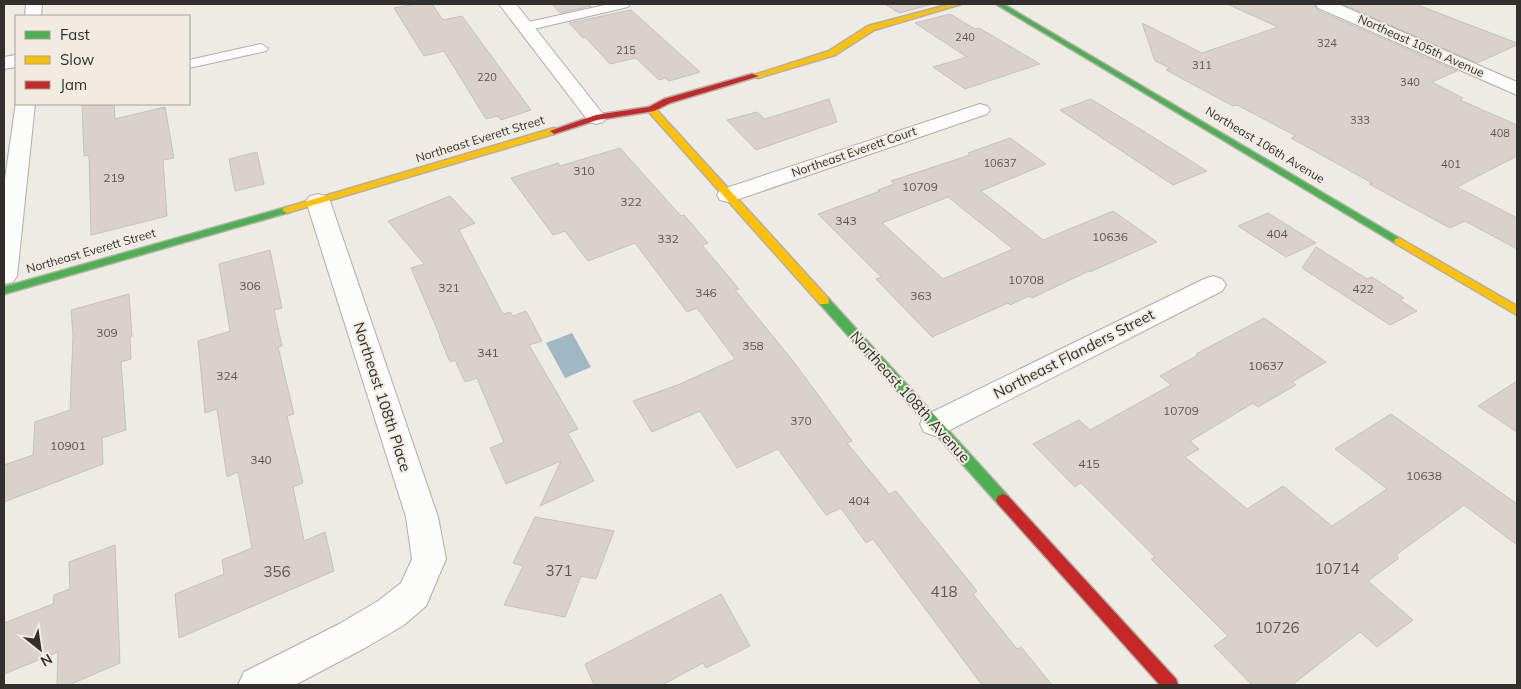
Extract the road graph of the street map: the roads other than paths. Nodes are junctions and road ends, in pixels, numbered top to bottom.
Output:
1 (507, 4) edge
2 (624, 4) edge
3 (958, 4) edge
4 (999, 4) edge
5 (1324, 4) edge
6 (525, 27) junction
7 (262, 48) dead end
8 (190, 64) edge
9 (1517, 89) edge
10 (25, 105) edge
11 (651, 109) junction
12 (980, 110) dead end
13 (596, 118) junction
14 (728, 195) junction
15 (318, 201) junction
16 (4, 276) edge
17 (1213, 285) dead end
18 (4, 291) edge
19 (1517, 311) edge
20 (935, 424) junction
21 (257, 685) edge
22 (1170, 685) edge

1 - 6 street
2 - 6 lane
3 - 11 street, Northeast Everett Street
4 - 19 street, Northeast 106th Avenue
5 - 9 street, Northeast 105th Avenue
6 - 13 street
7 - 8 lane
10 - 16 street
11 - 13 street, Northeast Everett Street
11 - 14 street, Northeast 108th Avenue
12 - 14 street, Northeast Everett Court
13 - 15 street, Northeast Everett Street
14 - 20 street, Northeast 108th Avenue
15 - 18 street, Northeast Everett Street
15 - 21 street, Northeast 108th Place
17 - 20 street, Northeast Flanders Street
20 - 22 street, Northeast 108th Avenue

